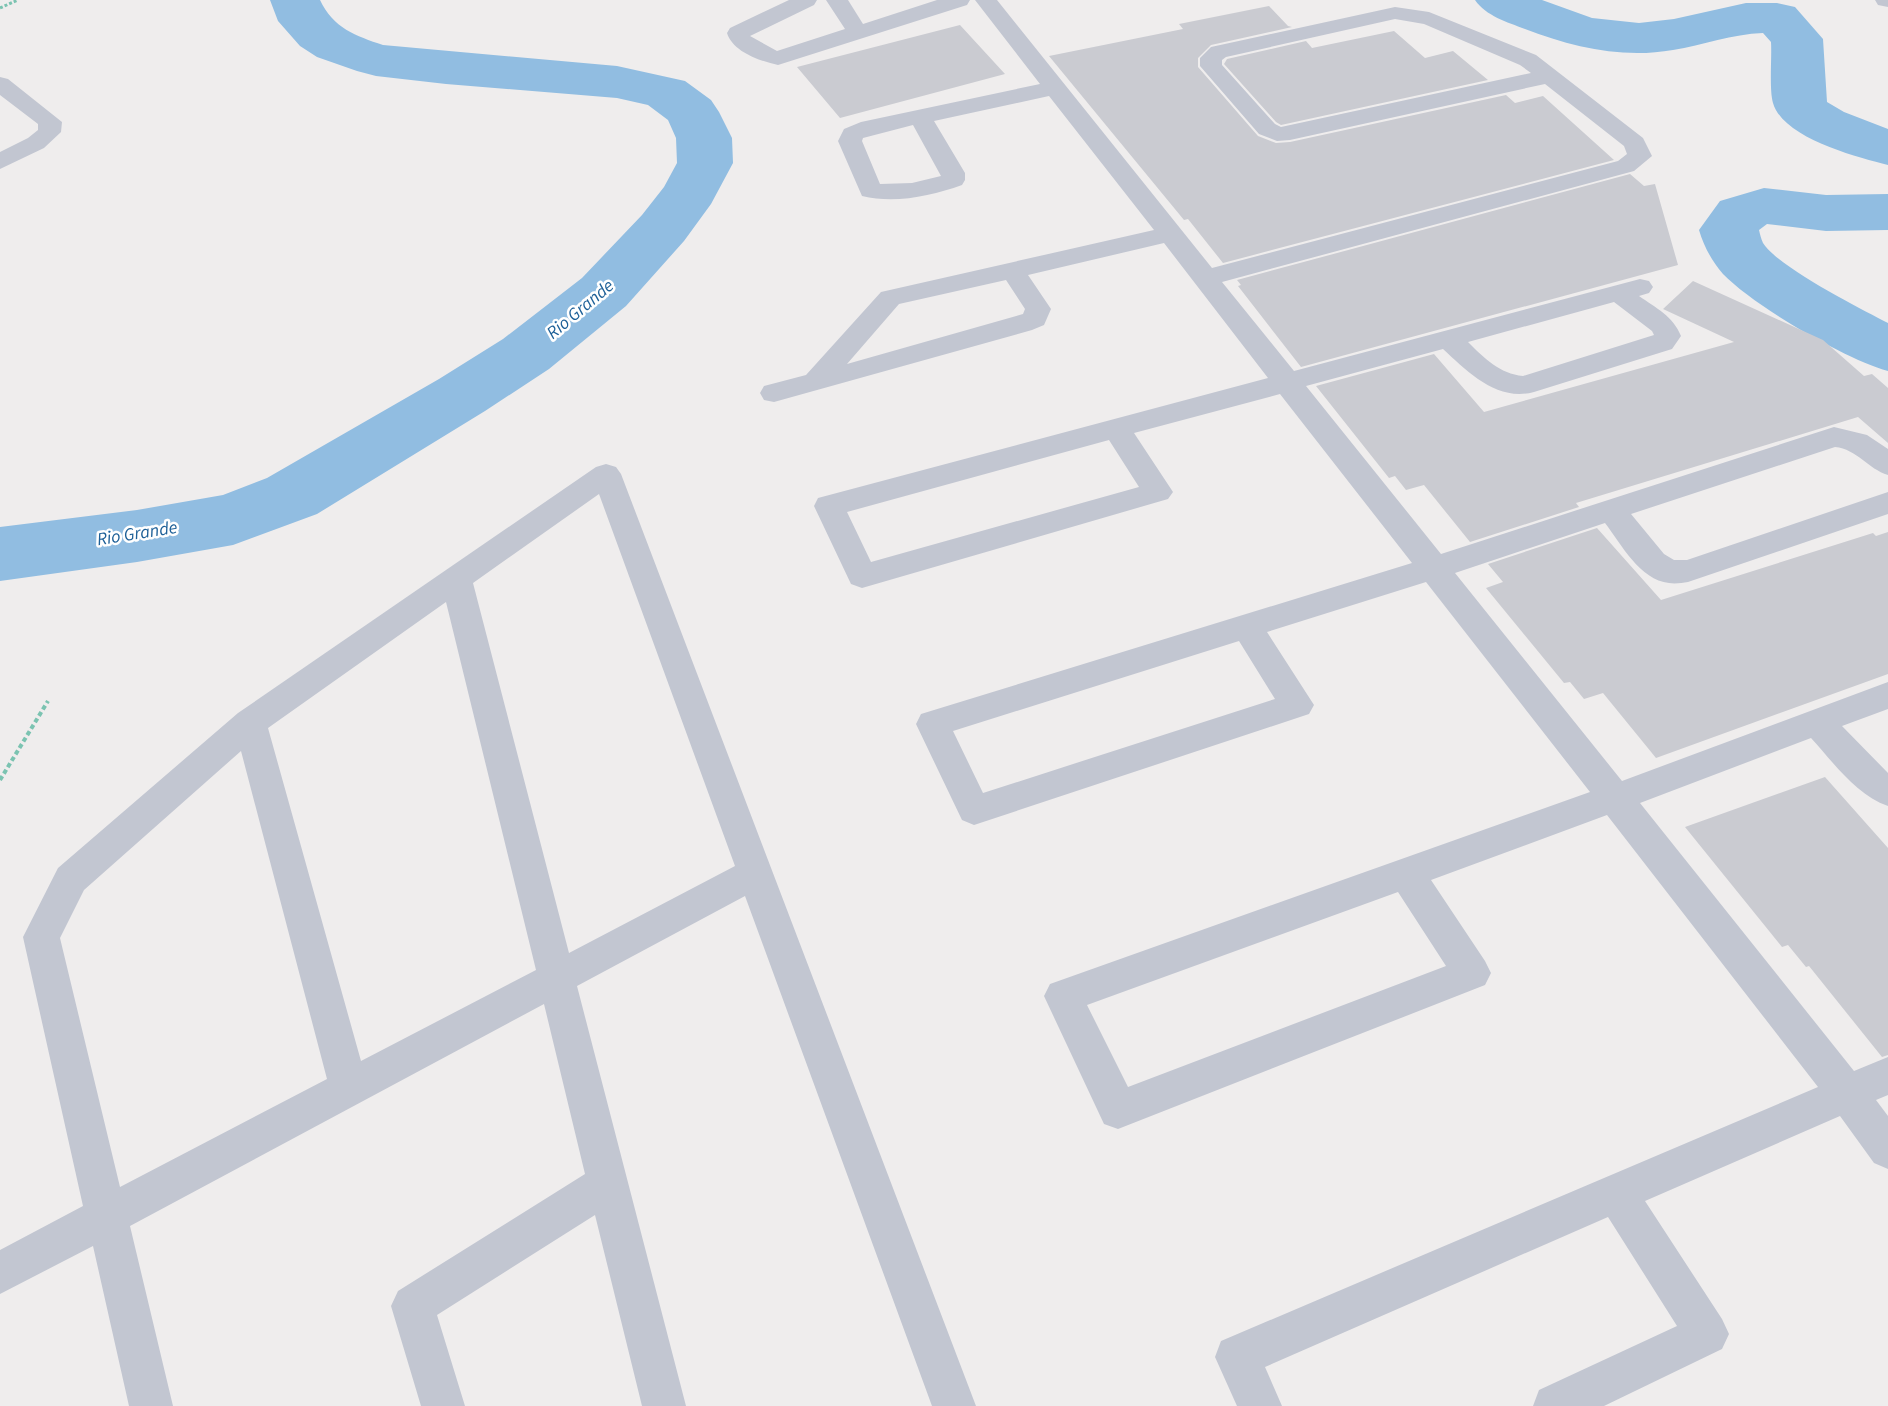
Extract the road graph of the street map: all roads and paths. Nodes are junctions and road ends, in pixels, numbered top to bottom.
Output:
1 (18, 0) edge
2 (806, 0) edge
3 (837, 0) edge
4 (959, 0) edge
5 (986, 0) edge
6 (0, 8) edge
7 (857, 32) junction
8 (1550, 76) junction
9 (0, 84) edge
10 (1055, 88) junction
11 (921, 118) dead end
12 (0, 162) edge
13 (1171, 234) junction
14 (1012, 270) junction
15 (1205, 278) junction
16 (1447, 338) junction
17 (817, 380) junction
18 (1288, 382) junction
19 (774, 393) dead end
20 (1116, 429) junction
21 (1888, 465) edge
22 (1888, 503) edge
23 (1610, 509) junction
24 (1434, 568) junction
25 (456, 578) junction
26 (1246, 627) junction
27 (1888, 695) edge
28 (48, 700) dead end
29 (1816, 722) junction
30 (250, 723) junction
31 (0, 780) edge
32 (1888, 792) edge
33 (1615, 798) junction
34 (755, 873) junction
35 (1407, 873) junction
36 (556, 978) junction
37 (1888, 1076) edge
38 (349, 1089) junction
39 (1847, 1093) junction
40 (1888, 1149) edge
41 (608, 1183) junction
42 (1616, 1193) junction
43 (106, 1217) junction
44 (0, 1273) edge
45 (151, 1406) edge
46 (443, 1406) edge
47 (664, 1406) edge
48 (954, 1406) edge
49 (1260, 1406) edge
50 (1555, 1406) edge

1 - 6 path
2 - 7 street
3 - 7 street
4 - 7 street
5 - 10 street
8 - 8 street
8 - 15 street
9 - 12 street
10 - 11 street
10 - 13 street
13 - 14 street
13 - 15 street
14 - 17 street
14 - 17 street
15 - 18 street
16 - 16 street
16 - 18 street
17 - 19 street
18 - 20 street
18 - 24 street
20 - 20 street
21 - 23 street
22 - 23 street
23 - 24 street
24 - 26 street
24 - 33 street
25 - 30 street
25 - 34 street
25 - 36 street
26 - 26 street
27 - 29 street
28 - 31 path
29 - 32 street
29 - 33 street
30 - 38 street
30 - 43 street
33 - 35 street
33 - 39 street
34 - 36 street
34 - 48 street
35 - 35 street
36 - 38 street
36 - 41 street
37 - 39 street
38 - 43 street
39 - 40 street
39 - 42 street
41 - 46 street
41 - 47 street
42 - 49 street
42 - 50 street
43 - 44 street
43 - 45 street

